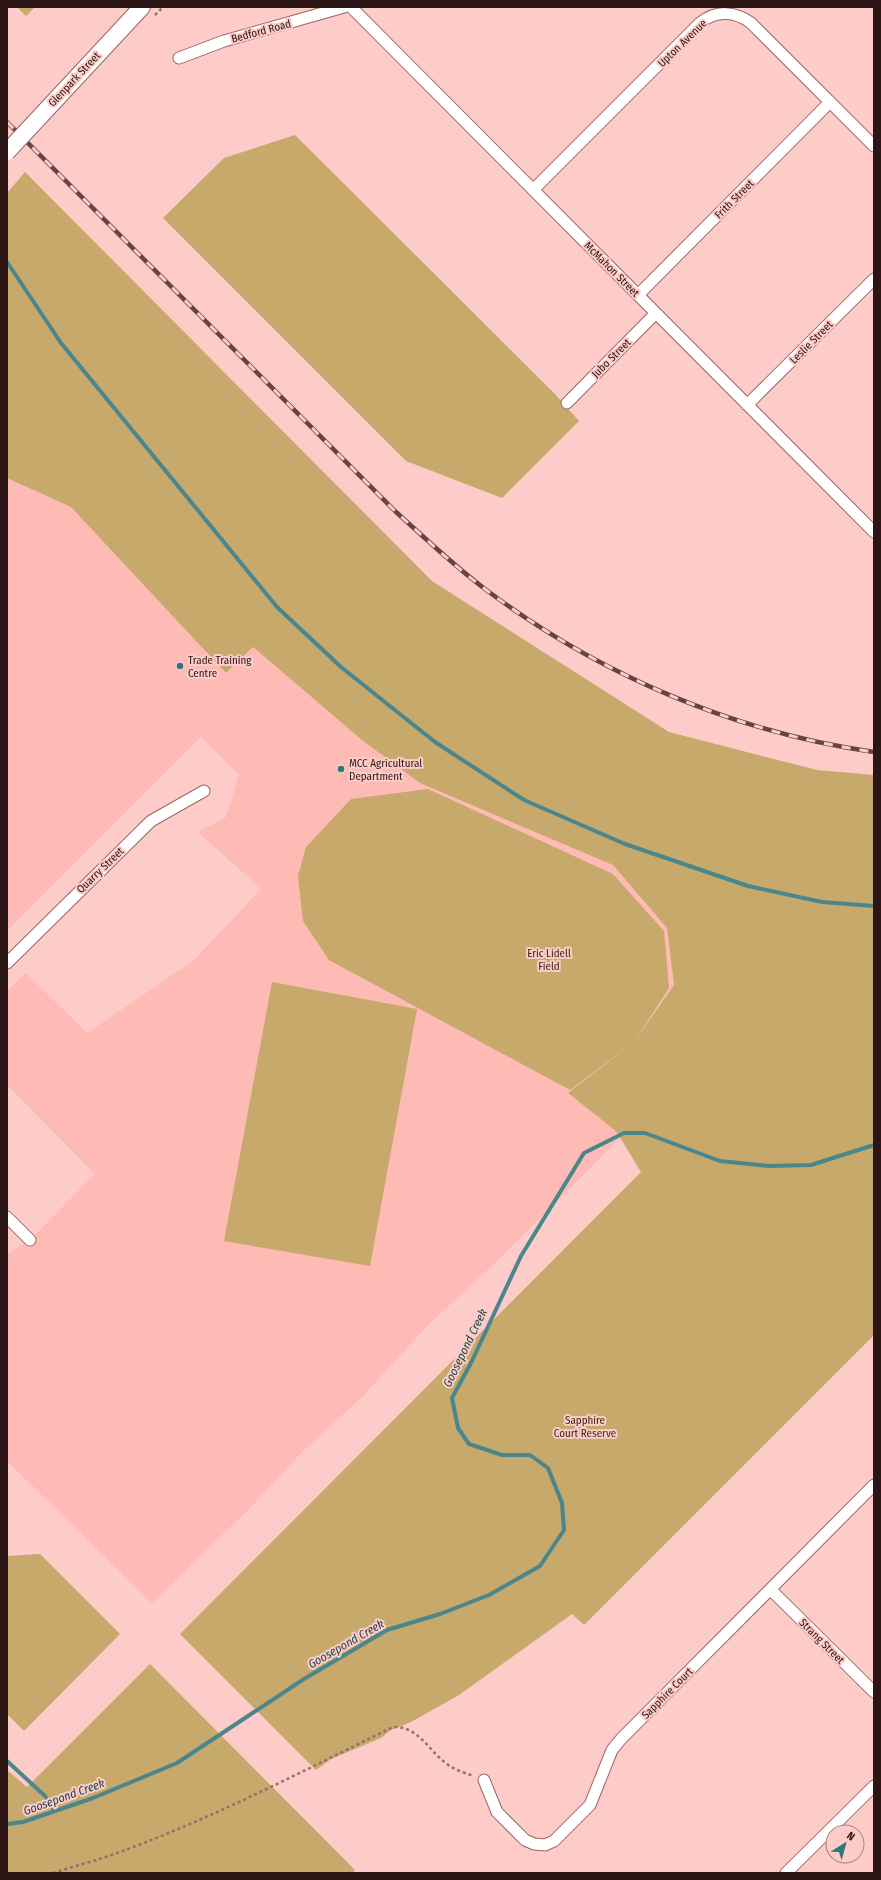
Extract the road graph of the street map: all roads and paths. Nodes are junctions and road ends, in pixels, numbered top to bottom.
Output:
1 (142, 7) edge
2 (344, 7) edge
3 (351, 7) edge
4 (179, 58) dead end
5 (830, 102) junction
6 (874, 146) edge
7 (7, 152) edge
8 (533, 190) junction
9 (874, 279) edge
10 (638, 295) junction
11 (656, 314) junction
12 (567, 403) dead end
13 (747, 405) junction
14 (874, 531) edge
15 (204, 791) dead end
16 (7, 963) edge
17 (7, 1217) edge
18 (30, 1240) dead end
19 (874, 1485) edge
20 (771, 1590) junction
21 (874, 1692) edge
22 (484, 1780) joint
23 (874, 1786) edge
24 (53, 1873) edge
25 (786, 1873) edge

1 - 7 main road, Glenpark Street, bridge
2 - 4 street, Bedford Road
3 - 8 street, McMahon Street
5 - 6 street, Upton Avenue
5 - 8 street, Upton Avenue
5 - 10 street, Frith Street
8 - 10 street, McMahon Street
9 - 13 street, Leslie Street
10 - 11 street, McMahon Street
11 - 12 street, Jubo Street
11 - 13 street, McMahon Street
13 - 14 street, McMahon Street
15 - 16 street, Quarry Street
17 - 18 street
19 - 20 street, Sapphire Court
20 - 21 street, Strang Street
20 - 22 street, Sapphire Court
22 - 24 path
23 - 25 street

